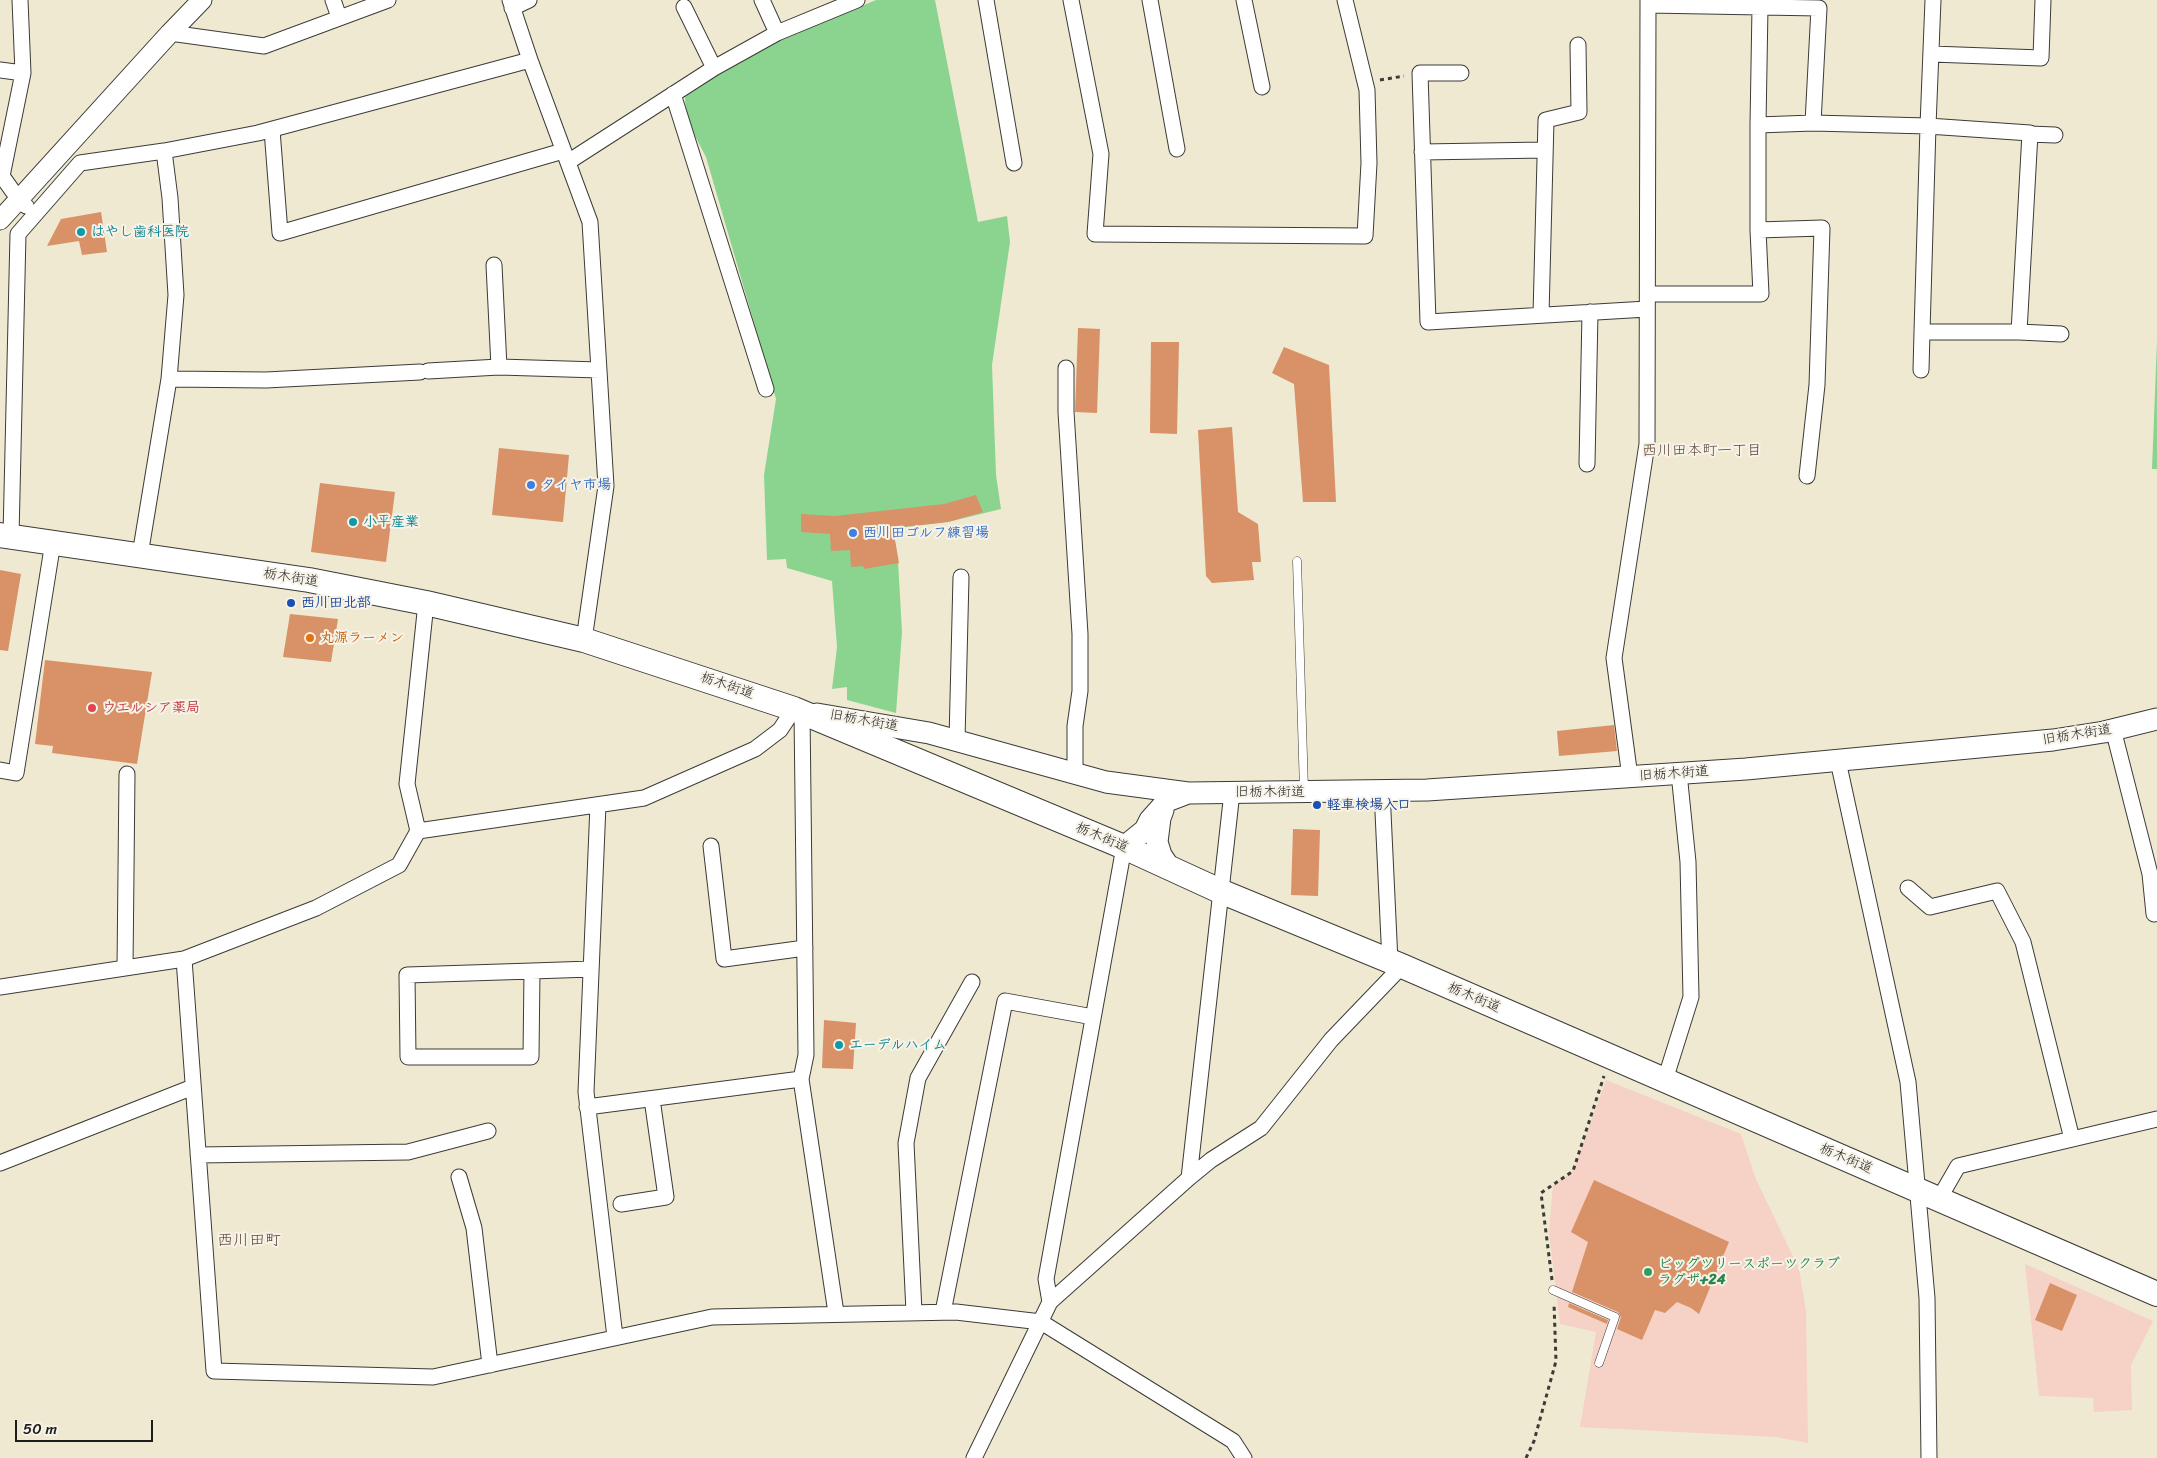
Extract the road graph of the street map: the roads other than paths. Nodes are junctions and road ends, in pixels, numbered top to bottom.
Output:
1 (20, 0) edge
2 (202, 0) edge
3 (333, 0) edge
4 (388, 0) edge
5 (529, 0) edge
6 (762, 0) edge
7 (986, 0) edge
8 (1071, 0) edge
9 (1150, 0) edge
10 (1244, 0) edge
11 (1344, 0) edge
12 (1933, 0) edge
13 (2043, 0) edge
14 (852, 1) edge
15 (1648, 3) edge
16 (511, 4) edge
17 (1760, 7) junction
18 (684, 8) dead end
19 (339, 17) junction
20 (170, 33) junction
21 (777, 33) junction
22 (1578, 45) dead end
23 (1932, 54) junction
24 (530, 60) junction
25 (714, 68) junction
26 (0, 70) edge
27 (23, 73) junction
28 (1461, 73) dead end
29 (1262, 87) dead end
30 (673, 94) junction
31 (1813, 123) junction
32 (1758, 125) junction
33 (1928, 126) junction
34 (272, 130) junction
35 (2029, 134) junction
36 (2055, 134) dead end
37 (1177, 149) dead end
38 (1545, 150) junction
39 (164, 151) junction
40 (1422, 152) junction
41 (566, 156) junction
42 (1014, 163) dead end
43 (1, 177) edge
44 (19, 200) junction
45 (35, 214) junction
46 (0, 220) edge
47 (1758, 230) junction
48 (494, 265) dead end
49 (1648, 302) junction
50 (1590, 312) junction
51 (1541, 315) junction
52 (1922, 332) junction
53 (2019, 332) junction
54 (2061, 334) dead end
55 (499, 367) junction
56 (1066, 368) dead end
57 (599, 370) junction
58 (1921, 370) dead end
59 (169, 379) junction
60 (766, 389) dead end
61 (1587, 464) dead end
62 (1807, 476) dead end
63 (5, 535) edge
64 (52, 542) junction
65 (140, 556) junction
66 (1297, 561) dead end
67 (961, 577) dead end
68 (426, 603) junction
69 (584, 640) junction
70 (798, 710) junction
71 (2157, 719) edge
72 (2113, 730) junction
73 (957, 740) junction
74 (1838, 761) junction
75 (0, 770) edge
76 (127, 774) dead end
77 (1075, 774) junction
78 (1679, 774) junction
79 (1630, 777) junction
80 (1382, 791) junction
81 (1232, 792) junction
82 (1304, 792) junction
83 (1188, 793) junction
84 (1167, 801) junction
85 (598, 805) junction
86 (418, 831) junction
87 (711, 846) dead end
88 (1124, 847) junction
89 (1169, 867) junction
90 (1908, 888) dead end
91 (1220, 891) junction
92 (2154, 914) dead end
93 (805, 948) junction
94 (184, 959) junction
95 (1396, 964) junction
96 (124, 968) junction
97 (591, 969) junction
98 (532, 971) junction
99 (972, 982) dead end
100 (0, 987) edge
101 (1093, 1017) junction
102 (801, 1079) junction
103 (1665, 1080) junction
104 (193, 1087) junction
105 (652, 1099) junction
106 (587, 1107) junction
107 (2157, 1119) edge
108 (488, 1131) dead end
109 (2072, 1139) junction
110 (198, 1155) junction
111 (0, 1163) edge
112 (459, 1177) dead end
113 (1189, 1178) junction
114 (1917, 1189) junction
115 (1939, 1199) junction
116 (622, 1204) dead end
117 (1553, 1290) road end
118 (2157, 1294) edge
119 (1050, 1302) junction
120 (914, 1312) junction
121 (944, 1312) junction
122 (836, 1313) junction
123 (1041, 1322) junction
124 (614, 1337) junction
125 (1599, 1363) dead end
126 (490, 1365) junction
127 (974, 1458) edge
128 (1244, 1458) edge
129 (1929, 1458) edge

1 - 27 street
2 - 20 street
3 - 19 street
4 - 19 street
5 - 16 street
6 - 21 street
7 - 42 street
8 - 11 street
9 - 37 street
10 - 29 street
12 - 23 street
13 - 23 street
14 - 21 street
15 - 17 street
15 - 49 street
16 - 24 street
17 - 31 street
17 - 32 street
18 - 25 street
19 - 20 street
20 - 44 street
21 - 25 street
22 - 38 street
23 - 33 street
24 - 34 street
24 - 41 street
25 - 30 street
26 - 27 street
27 - 43 street
28 - 40 street
30 - 41 street
30 - 60 street
31 - 32 street
31 - 33 street
32 - 47 street
33 - 35 street
33 - 52 street
34 - 39 street
34 - 41 street
35 - 36 street
35 - 53 street
38 - 40 street
38 - 51 street
39 - 45 street
39 - 59 street
40 - 51 street
41 - 57 street
43 - 44 street
44 - 45 street
44 - 46 street
45 - 63 street
47 - 49 street
47 - 62 street
48 - 55 street
49 - 50 street
49 - 79 street
50 - 51 street
50 - 61 street
52 - 53 street
52 - 58 street
53 - 54 street
55 - 57 street
55 - 59 street
56 - 77 street
57 - 69 street
59 - 65 street
63 - 64 main road, 栃木街道
64 - 65 main road, 栃木街道
64 - 75 street
65 - 68 main road, 栃木街道
66 - 82 lane
67 - 73 street
68 - 69 main road, 栃木街道
68 - 86 street
69 - 70 main road, 栃木街道
70 - 73 main road, 旧栃木街道
70 - 85 street
70 - 88 main road, 栃木街道
70 - 93 street
71 - 72 main road, 旧栃木街道
72 - 74 main road, 旧栃木街道
72 - 92 street
73 - 77 main road, 旧栃木街道
73 - 83 main road
74 - 78 main road, 旧栃木街道
74 - 114 street
76 - 96 street
77 - 83 main road, 旧栃木街道
78 - 79 main road, 旧栃木街道
78 - 103 street
79 - 80 main road, 旧栃木街道
80 - 82 main road, 旧栃木街道
80 - 95 street
81 - 82 main road, 旧栃木街道
81 - 83 main road, 旧栃木街道
81 - 91 street
83 - 84 main road, 旧栃木街道
84 - 88 main road, 旧栃木街道
84 - 89 main road
85 - 86 street
85 - 97 street
86 - 94 street
87 - 93 street
88 - 89 main road, 栃木街道
88 - 101 street
89 - 91 main road, 栃木街道
90 - 109 street
91 - 95 main road, 栃木街道
91 - 113 street
93 - 102 street
94 - 96 street
94 - 104 street
95 - 103 main road, 栃木街道
95 - 113 street
96 - 100 street
97 - 98 street
97 - 106 street
98 - 98 street
99 - 120 street
101 - 119 street
101 - 121 street
102 - 105 street
102 - 122 street
103 - 114 main road, 栃木街道
104 - 110 street
104 - 111 street
105 - 106 street
105 - 116 street
106 - 124 street
107 - 109 street
108 - 110 street
109 - 115 street
110 - 126 street
112 - 126 street
113 - 119 street
114 - 115 main road, 栃木街道
114 - 129 street
115 - 118 main road, 栃木街道
117 - 125 lane
119 - 123 street
120 - 121 street
120 - 122 street
121 - 123 street
122 - 124 street
123 - 127 street
123 - 128 street
124 - 126 street

